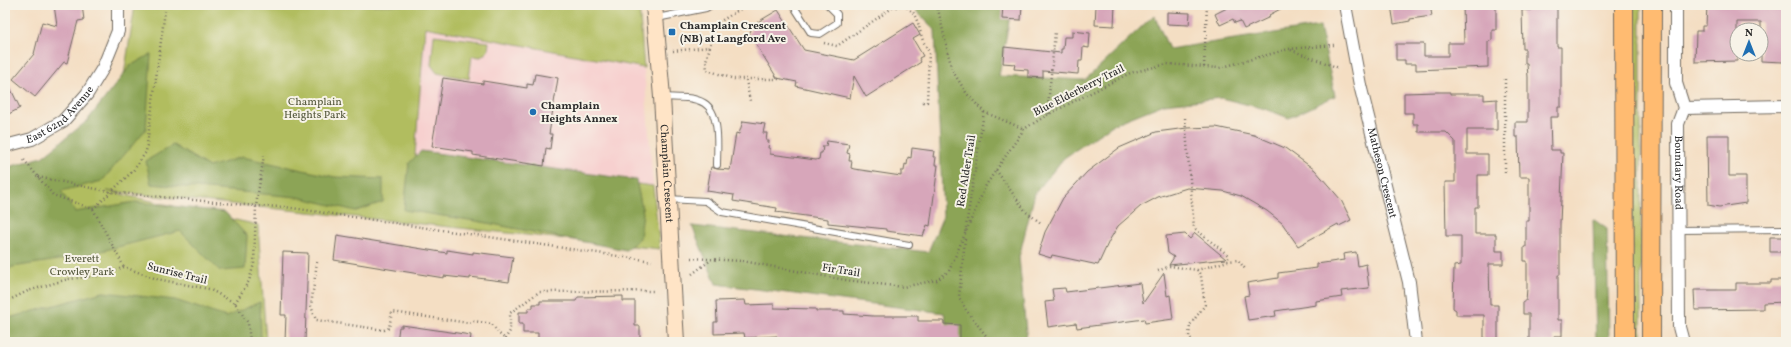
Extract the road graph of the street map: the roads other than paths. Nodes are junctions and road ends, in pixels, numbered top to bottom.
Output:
1 (118, 5) edge
2 (711, 5) edge
3 (793, 5) edge
4 (828, 5) edge
5 (1345, 5) edge
6 (1624, 5) edge
7 (1652, 5) edge
8 (1676, 5) edge
9 (654, 12) edge
10 (662, 97) junction
11 (1786, 106) edge
12 (1684, 108) junction
13 (5, 146) edge
14 (716, 165) dead end
15 (667, 198) junction
16 (1679, 230) junction
17 (1786, 230) edge
18 (909, 245) dead end
19 (676, 342) edge
20 (1416, 342) edge
21 (1625, 342) edge
22 (1651, 342) edge
23 (1683, 342) edge

1 - 13 street, East 62nd Avenue
2 - 9 lane
3 - 4 lane
5 - 20 street, Matheson Crescent
6 - 21 main road
7 - 22 main road
8 - 12 street
9 - 10 street, Champlain Crescent
10 - 14 lane
10 - 15 street, Champlain Crescent
11 - 12 street
12 - 16 street, Boundary Road
15 - 18 lane
15 - 19 street, Champlain Crescent
16 - 17 lane
16 - 23 street, Boundary Road

